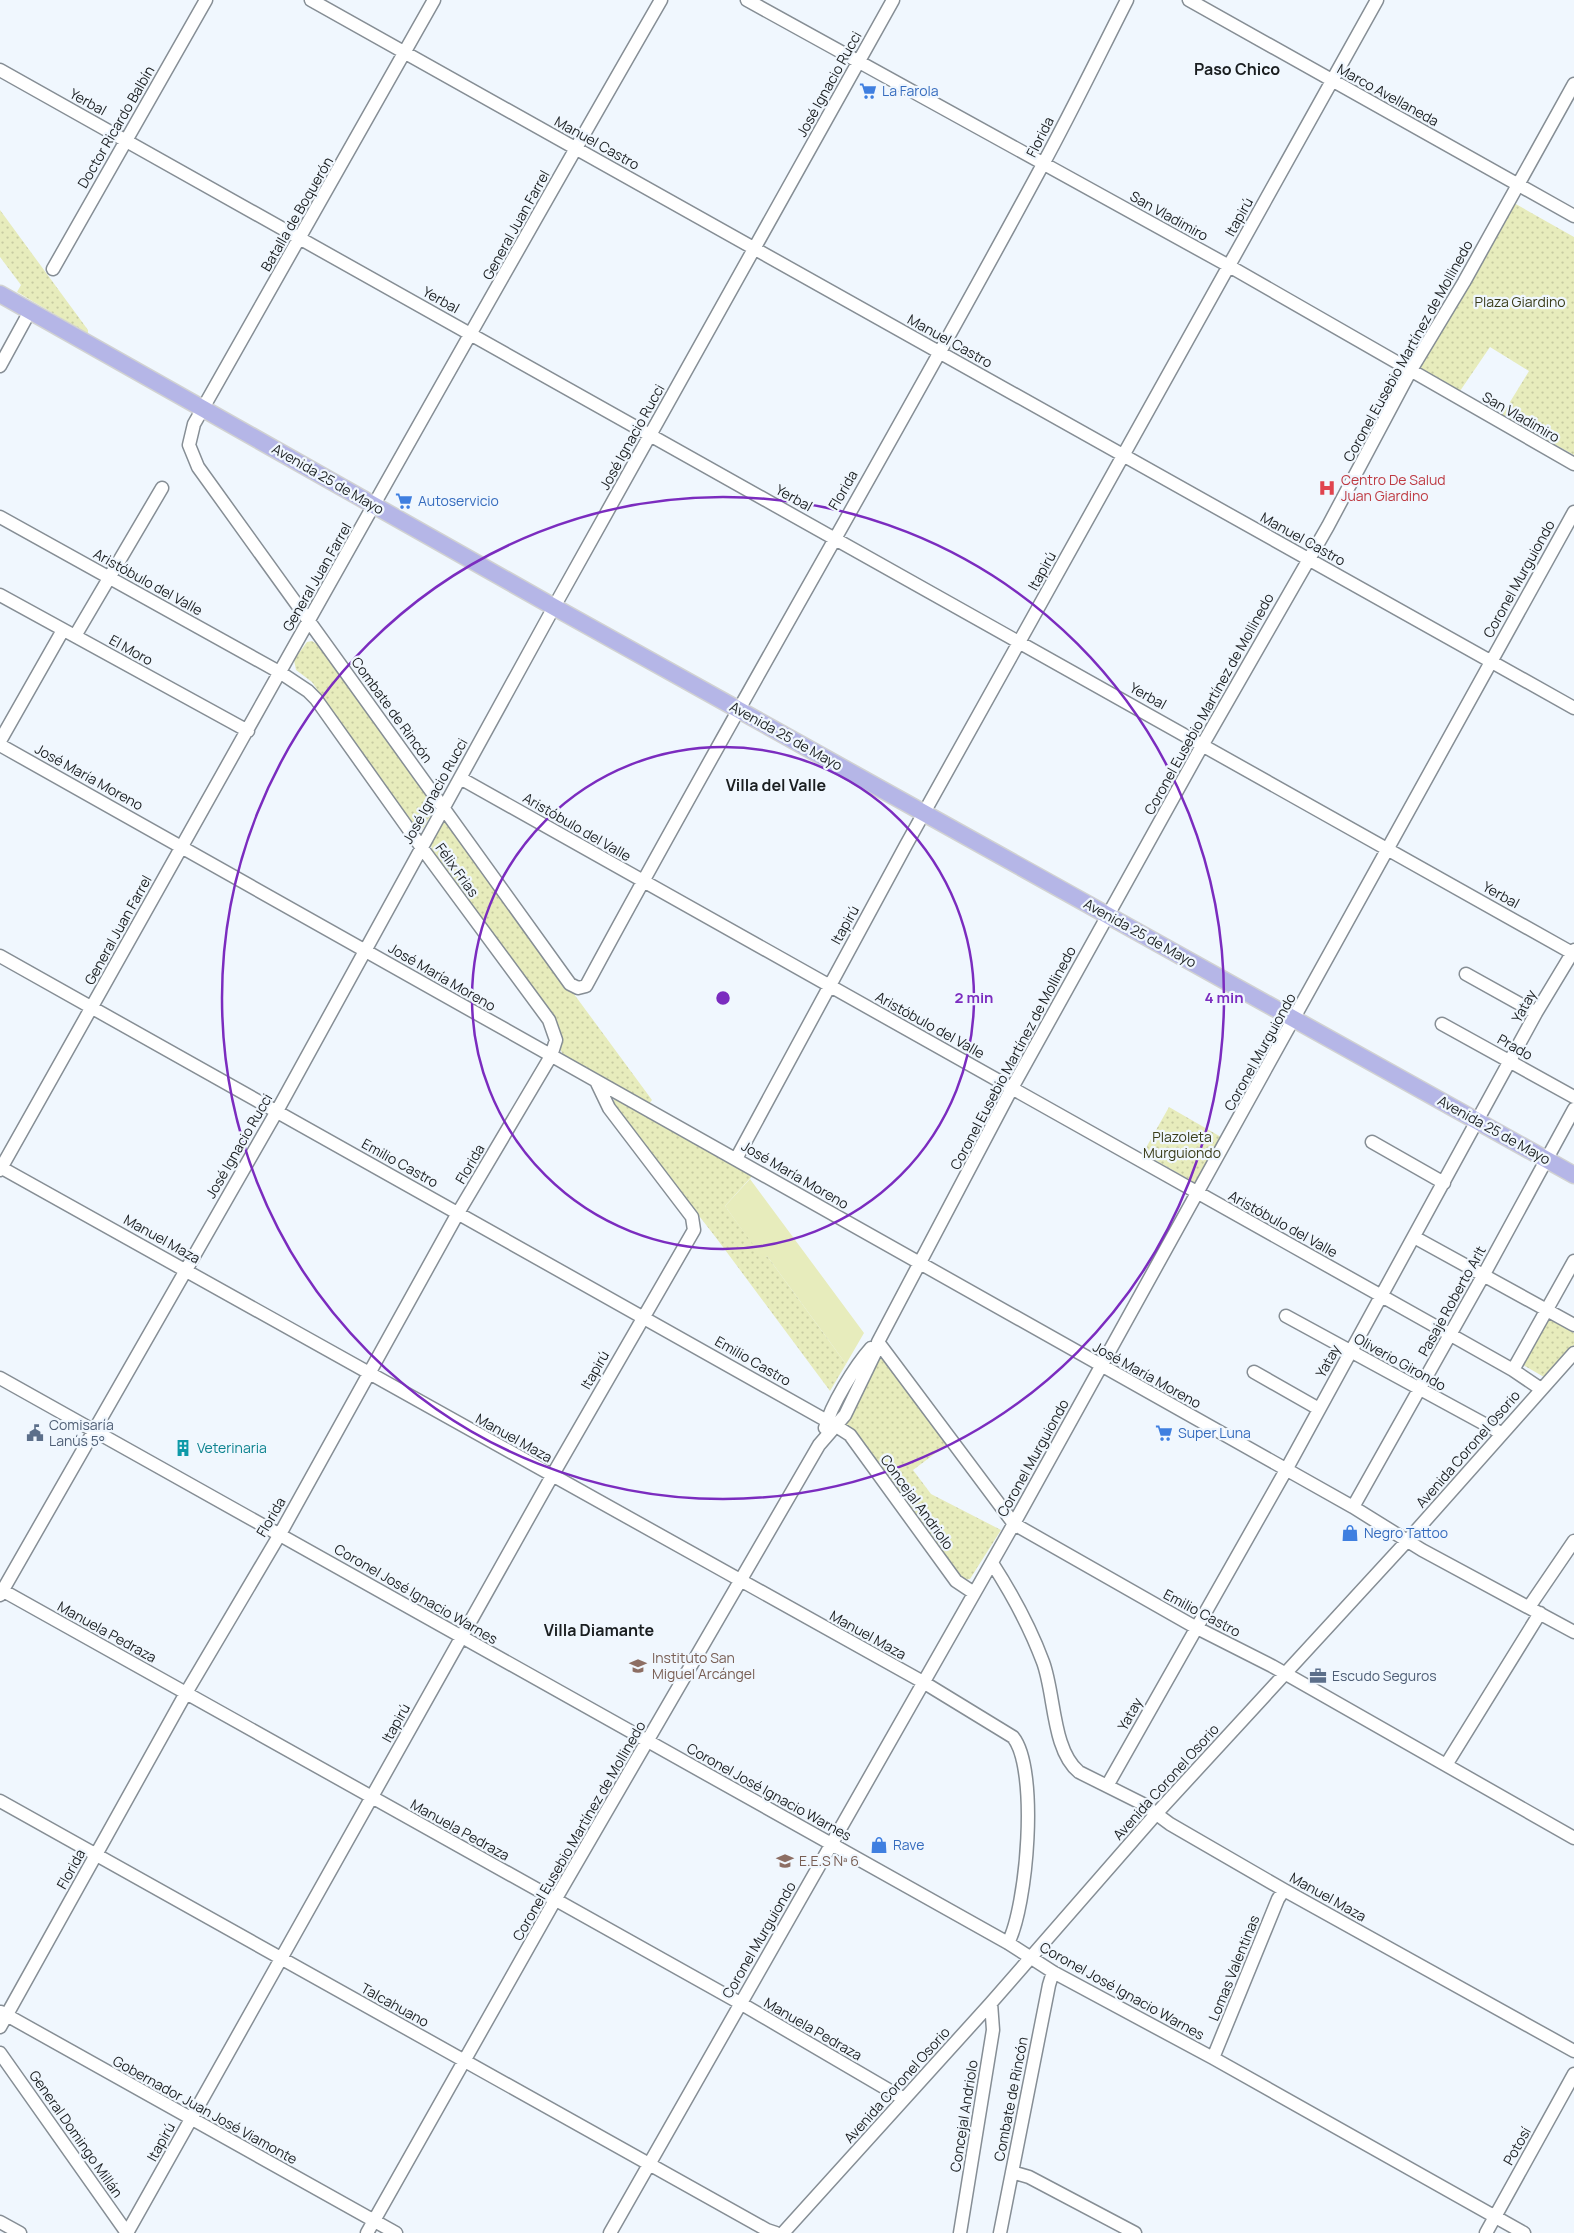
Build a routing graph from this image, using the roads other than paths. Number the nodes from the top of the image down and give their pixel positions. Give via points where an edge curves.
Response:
1 (206, 0) edge
2 (311, 0) edge
3 (434, 0) edge
4 (661, 0) edge
5 (747, 0) edge
6 (893, 0) edge
7 (1127, 0) edge
8 (1189, 0) edge
9 (1377, 0) edge
10 (406, 52) junction
11 (858, 63) junction
12 (0, 70) edge
13 (1333, 81) junction
14 (1574, 84) edge
15 (126, 140) junction
16 (576, 148) junction
17 (1043, 164) junction
18 (1518, 185) junction
19 (1574, 216) edge
20 (300, 239) junction
21 (756, 247) junction
22 (1229, 266) junction
23 (53, 269) dead end
24 (0, 294) edge
25 (30, 311) junction
26 (471, 334) junction
27 (939, 352) junction
28 (0, 366) edge
29 (1411, 370) junction
30 (203, 408) junction
31 (650, 435) junction
32 (189, 444) joint
33 (1124, 454) junction
34 (1574, 464) edge
35 (162, 488) dead end
36 (375, 506) junction
37 (1574, 512) edge
38 (0, 517) edge
39 (834, 538) junction
40 (1308, 559) junction
41 (109, 578) junction
42 (0, 595) edge
43 (554, 607) junction
44 (309, 620) junction
45 (63, 630) junction
46 (75, 636) junction
47 (1020, 642) junction
48 (1491, 662) junction
49 (281, 673) junction
50 (1574, 708) edge
51 (738, 709) junction
52 (248, 731) junction
53 (0, 743) edge
54 (1203, 744) junction
55 (460, 778) junction
56 (444, 808) junction
57 (925, 813) junction
58 (183, 847) junction
59 (422, 848) junction
60 (1387, 849) junction
61 (642, 882) junction
62 (1108, 915) junction
63 (365, 950) junction
64 (1573, 952) edge
65 (0, 956) edge
66 (1466, 974) dead end
67 (829, 985) junction
68 (578, 988) joint
69 (92, 1007) junction
70 (1536, 1014) junction
71 (549, 1020) joint
72 (1295, 1020) junction
73 (1442, 1024) dead end
74 (551, 1056) junction
75 (1511, 1062) junction
76 (597, 1082) junction
77 (1012, 1088) junction
78 (1574, 1097) edge
79 (1574, 1109) edge
80 (277, 1111) junction
81 (1478, 1121) junction
82 (1372, 1142) dead end
83 (736, 1158) junction
84 (1546, 1160) junction
85 (0, 1168) edge
86 (1574, 1175) edge
87 (1444, 1183) junction
88 (1198, 1193) junction
89 (458, 1213) junction
90 (1414, 1237) junction
91 (1574, 1261) edge
92 (920, 1265) junction
93 (186, 1270) junction
94 (1483, 1276) junction
95 (1381, 1296) junction
96 (1547, 1310) junction
97 (643, 1316) junction
98 (1286, 1316) dead end
99 (1574, 1325) edge
100 (1450, 1335) junction
101 (878, 1342) junction
102 (1351, 1352) junction
103 (1574, 1353) edge
104 (1101, 1367) junction
105 (1513, 1370) junction
106 (1254, 1372) dead end
107 (368, 1374) junction
108 (0, 1378) edge
109 (1420, 1389) junction
110 (1541, 1389) junction
111 (1319, 1408) junction
112 (832, 1423) junction
113 (95, 1431) junction
114 (1500, 1433) junction
115 (1286, 1470) junction
116 (552, 1476) junction
117 (1352, 1507) junction
118 (1014, 1524) junction
119 (280, 1534) junction
120 (1407, 1541) junction
121 (1574, 1541) edge
122 (992, 1563) junction
123 (740, 1581) junction
124 (1, 1591) edge
125 (974, 1593) junction
126 (1535, 1610) junction
127 (1195, 1628) junction
128 (1574, 1632) edge
129 (461, 1637) junction
130 (1284, 1673) junction
131 (923, 1682) junction
132 (186, 1693) junction
133 (647, 1742) junction
134 (1446, 1765) junction
135 (1107, 1786) junction
136 (372, 1798) junction
137 (0, 1801) edge
138 (1156, 1814) junction
139 (1574, 1838) edge
140 (831, 1844) junction
141 (96, 1854) junction
142 (1284, 1890) junction
143 (555, 1900) junction
144 (1008, 1943) junction
145 (280, 1958) junction
146 (1031, 1958) junction
147 (1053, 1972) junction
148 (740, 2003) junction
149 (991, 2004) junction
150 (3, 2013) edge
151 (0, 2027) edge
152 (1574, 2051) edge
153 (0, 2053) edge
154 (1213, 2058) junction
155 (464, 2062) junction
156 (1574, 2074) edge
157 (904, 2099) junction
158 (191, 2120) junction
159 (649, 2163) junction
160 (1012, 2172) junction
161 (1495, 2217) junction
162 (374, 2220) junction
163 (0, 2222) edge
164 (20, 2233) edge
165 (127, 2233) edge
166 (367, 2233) edge
167 (396, 2233) edge
168 (610, 2233) edge
169 (776, 2233) edge
170 (783, 2233) edge
171 (960, 2233) edge
172 (1000, 2233) edge
173 (1135, 2233) edge
174 (1486, 2233) edge
175 (1524, 2233) edge

1 - 15 street, Doctor Ricardo Balbín
2 - 10 street, Manuel Castro
3 - 10 street, Batalla de Boquerón
4 - 16 street, General Juan Farrel
5 - 11 street, San Vladimiro
6 - 11 street, José Ignacio Rucci
7 - 17 street, Florida
8 - 13 street, Marco Avellaneda
9 - 13 street, Itapirú
10 - 16 street, Manuel Castro
10 - 20 street, Batalla de Boquerón
11 - 17 street, San Vladimiro
11 - 21 street, José Ignacio Rucci
12 - 15 street, Yerbal
13 - 18 street, Marco Avellaneda
13 - 22 street, Itapirú
14 - 18 street, Coronel Eusebio Martínez de Mollinedo
15 - 20 street, Yerbal
15 - 23 street, Doctor Ricardo Balbín
16 - 21 street, Manuel Castro
16 - 26 street, General Juan Farrel
17 - 22 street, San Vladimiro
17 - 27 street, Florida
18 - 19 street, Marco Avellaneda
18 - 29 street, Coronel Eusebio Martínez de Mollinedo
20 - 26 street, Yerbal
20 - 30 street, Batalla de Boquerón
21 - 27 street, Manuel Castro
21 - 31 street, José Ignacio Rucci
22 - 29 street, San Vladimiro
22 - 33 street, Itapirú
24 - 25 main road, Avenida 25 de Mayo
25 - 28 street
25 - 30 main road, Avenida 25 de Mayo
26 - 31 street, Yerbal
26 - 36 street, General Juan Farrel
27 - 33 street, Manuel Castro
27 - 39 street, Florida
29 - 34 street, San Vladimiro
29 - 40 street, Coronel Eusebio Martínez de Mollinedo
30 - 32 street, Batalla de Boquerón via 194,424
30 - 36 main road, Avenida 25 de Mayo
31 - 39 street, Yerbal
31 - 43 street, José Ignacio Rucci
32 - 44 street, Combate de Rincón via 198,467
33 - 40 street, Manuel Castro
33 - 47 street, Itapirú
35 - 41 street
36 - 43 main road, Avenida 25 de Mayo
36 - 44 street, General Juan Farrel
37 - 48 street, Coronel Murguiondo
38 - 41 street, Aristóbulo del Valle
39 - 47 street, Yerbal
39 - 51 street, Florida
40 - 48 street, Manuel Castro
40 - 54 street, Coronel Eusebio Martínez de Mollinedo
41 - 46 street
41 - 49 street, Aristóbulo del Valle
42 - 45 street, El Moro
43 - 51 main road, Avenida 25 de Mayo
43 - 55 street, José Ignacio Rucci
44 - 49 street, General Juan Farrel
44 - 56 street, Combate de Rincón
45 - 46 street, El Moro
45 - 53 street
46 - 52 street, El Moro
47 - 54 street, Yerbal
47 - 57 street, Itapirú
48 - 50 street, Manuel Castro
48 - 60 street, Coronel Murguiondo
49 - 52 street, General Juan Farrel
49 - 59 street, Félix Frias via 316,699
51 - 57 main road, Avenida 25 de Mayo
51 - 61 street, Florida
52 - 58 street, General Juan Farrel
53 - 58 street, José María Moreno
54 - 60 street, Yerbal
54 - 62 street, Coronel Eusebio Martínez de Mollinedo
55 - 56 street, José Ignacio Rucci
55 - 61 street, Aristóbulo del Valle
56 - 59 street, José Ignacio Rucci
56 - 68 street, Combate de Rincón via 570,984
57 - 62 main road, Avenida 25 de Mayo
57 - 67 street, Itapirú
58 - 63 street, José María Moreno
58 - 69 street, General Juan Farrel
59 - 63 street, José Ignacio Rucci
59 - 71 street, Félix Frias
60 - 64 street, Yerbal
60 - 72 street, Coronel Murguiondo
61 - 67 street, Aristóbulo del Valle
61 - 68 street, Florida via 586,986
62 - 72 main road, Avenida 25 de Mayo
62 - 77 street, Coronel Eusebio Martínez de Mollinedo
63 - 74 street, José María Moreno
63 - 80 street, José Ignacio Rucci
64 - 70 street, Yatay
65 - 69 street, Emilio Castro
66 - 70 street
67 - 77 street, Aristóbulo del Valle
67 - 83 street, Itapirú
69 - 80 street, Emilio Castro
69 - 85 street, General Juan Farrel
70 - 75 street, Yatay
71 - 74 street, Florida via 556,1040
72 - 81 main road, Avenida 25 de Mayo
72 - 88 street, Coronel Murguiondo
73 - 75 street, Prado
74 - 76 street, José María Moreno
74 - 89 street, Florida
75 - 78 street, Prado
75 - 81 street, Yatay
76 - 83 street, José María Moreno
76 - 97 street, Itapirú via 609,1108 692,1217 694,1230
77 - 88 street, Aristóbulo del Valle
77 - 92 street, Coronel Eusebio Martínez de Mollinedo
79 - 84 street, Pasaje Roberto Arlt
80 - 89 street, Emilio Castro
80 - 93 street, José Ignacio Rucci
81 - 84 main road, Avenida 25 de Mayo
81 - 87 street, Yatay
82 - 87 street
83 - 92 street, José María Moreno
84 - 86 main road, Avenida 25 de Mayo
84 - 94 street, Pasaje Roberto Arlt
85 - 93 street, Manuel Maza
87 - 90 street, Yatay
88 - 95 street, Aristóbulo del Valle
88 - 104 street, Coronel Murguiondo
89 - 97 street, Emilio Castro
89 - 107 street, Florida
90 - 94 street
90 - 95 street, Yatay
91 - 96 street
92 - 101 street, Coronel Eusebio Martínez de Mollinedo
92 - 104 street, José María Moreno
93 - 107 street, Manuel Maza
93 - 113 street, José Ignacio Rucci
94 - 96 street
94 - 100 street, Pasaje Roberto Arlt
95 - 100 street, Aristóbulo del Valle
95 - 102 street, Yatay
96 - 99 street
96 - 105 street
97 - 112 street, Emilio Castro
97 - 116 street, Itapirú
98 - 102 street, Oliverio Girondo
100 - 105 street, Aristóbulo del Valle
100 - 109 street, Pasaje Roberto Arlt
101 - 112 street, Coronel Eusebio Martínez de Mollinedo via 864,1357
101 - 118 street, Emilio Castro
102 - 109 street, Oliverio Girondo
102 - 111 street, Yatay
103 - 110 street, Avenida Coronel Osorio
104 - 115 street, José María Moreno
104 - 118 street, Coronel Murguiondo
105 - 110 street, Aristóbulo del Valle
106 - 111 street
107 - 116 street, Manuel Maza
107 - 119 street, Florida
108 - 113 street, Coronel José Ignacio Warnes
109 - 114 street, Oliverio Girondo
109 - 117 street, Pasaje Roberto Arlt
110 - 114 street, Avenida Coronel Osorio
111 - 115 street, Yatay
112 - 123 street, Coronel Eusebio Martínez de Mollinedo
112 - 125 street, Concejal Andriolo via 850,1436 956,1581
113 - 119 street, Coronel José Ignacio Warnes
113 - 124 street, José Ignacio Rucci
114 - 120 street, Avenida Coronel Osorio
115 - 117 street, José María Moreno
115 - 127 street, Yatay
116 - 123 street, Manuel Maza
116 - 129 street, Itapirú
117 - 120 street, José María Moreno
118 - 122 street, Coronel Murguiondo
118 - 127 street, Emilio Castro
119 - 129 street, Coronel José Ignacio Warnes
119 - 132 street, Florida
120 - 126 street, José María Moreno
120 - 130 street, Avenida Coronel Osorio
121 - 126 street
122 - 125 street, Coronel Murguiondo
122 - 135 street, Manuel Maza via 1043,1661 1063,1750 1070,1766
123 - 131 street, Manuel Maza
123 - 133 street, Coronel Eusebio Martínez de Mollinedo
124 - 132 street, Manuela Pedraza
125 - 131 street, Coronel Murguiondo
126 - 128 street, José María Moreno
126 - 134 street
127 - 130 street, Emilio Castro
127 - 135 street, Yatay
129 - 133 street, Coronel José Ignacio Warnes
129 - 136 street, Itapirú
130 - 134 street, Emilio Castro
130 - 138 street, Avenida Coronel Osorio
131 - 140 street, Coronel Murguiondo
131 - 144 street, Manuel Maza via 1013,1737 1022,1751 1029,1825 1021,1900 1014,1932
132 - 136 street, Manuela Pedraza
132 - 141 street, Florida
133 - 140 street, Coronel José Ignacio Warnes
133 - 143 street, Coronel Eusebio Martínez de Mollinedo
134 - 139 street, Emilio Castro
135 - 138 street, Manuel Maza
136 - 143 street, Manuela Pedraza
136 - 145 street, Itapirú
137 - 141 street, Talcahuano
138 - 142 street, Manuel Maza
138 - 146 street, Avenida Coronel Osorio
140 - 144 street, Coronel José Ignacio Warnes
140 - 148 street, Coronel Murguiondo
141 - 145 street, Talcahuano
141 - 150 street, Florida
142 - 152 street, Manuel Maza
142 - 154 street, Lomas Valentinas
143 - 148 street, Manuela Pedraza
143 - 155 street, Coronel Eusebio Martínez de Mollinedo
144 - 146 street, Coronel José Ignacio Warnes
145 - 155 street, Talcahuano
145 - 158 street, Itapirú
146 - 147 street, Coronel José Ignacio Warnes
146 - 149 street, Avenida Coronel Osorio
147 - 154 street, Coronel José Ignacio Warnes
147 - 160 street, Combate de Rincón
148 - 157 street, Manuela Pedraza
148 - 159 street, Coronel Murguiondo
149 - 157 street, Avenida Coronel Osorio
149 - 171 street, Concejal Andriolo via 993,2030
150 - 151 street, Florida
150 - 158 street, Gobernador Juan José Viamonte
153 - 165 street, General Domingo Millán
154 - 161 street, Coronel José Ignacio Warnes
155 - 159 street, Talcahuano
155 - 162 street, Coronel Eusebio Martínez de Mollinedo
156 - 161 street, Potosí
157 - 170 street, Avenida Coronel Osorio
158 - 162 street, Gobernador Juan José Viamonte
158 - 165 street, Itapirú
159 - 168 street, Coronel Murguiondo
159 - 169 street, Talcahuano
160 - 172 street, Combate de Rincón
160 - 173 street via 1029,2176
161 - 174 street, Potosí
161 - 175 street, Coronel José Ignacio Warnes
162 - 166 street, Coronel Eusebio Martínez de Mollinedo
162 - 167 street, Gobernador Juan José Viamonte
163 - 164 street

